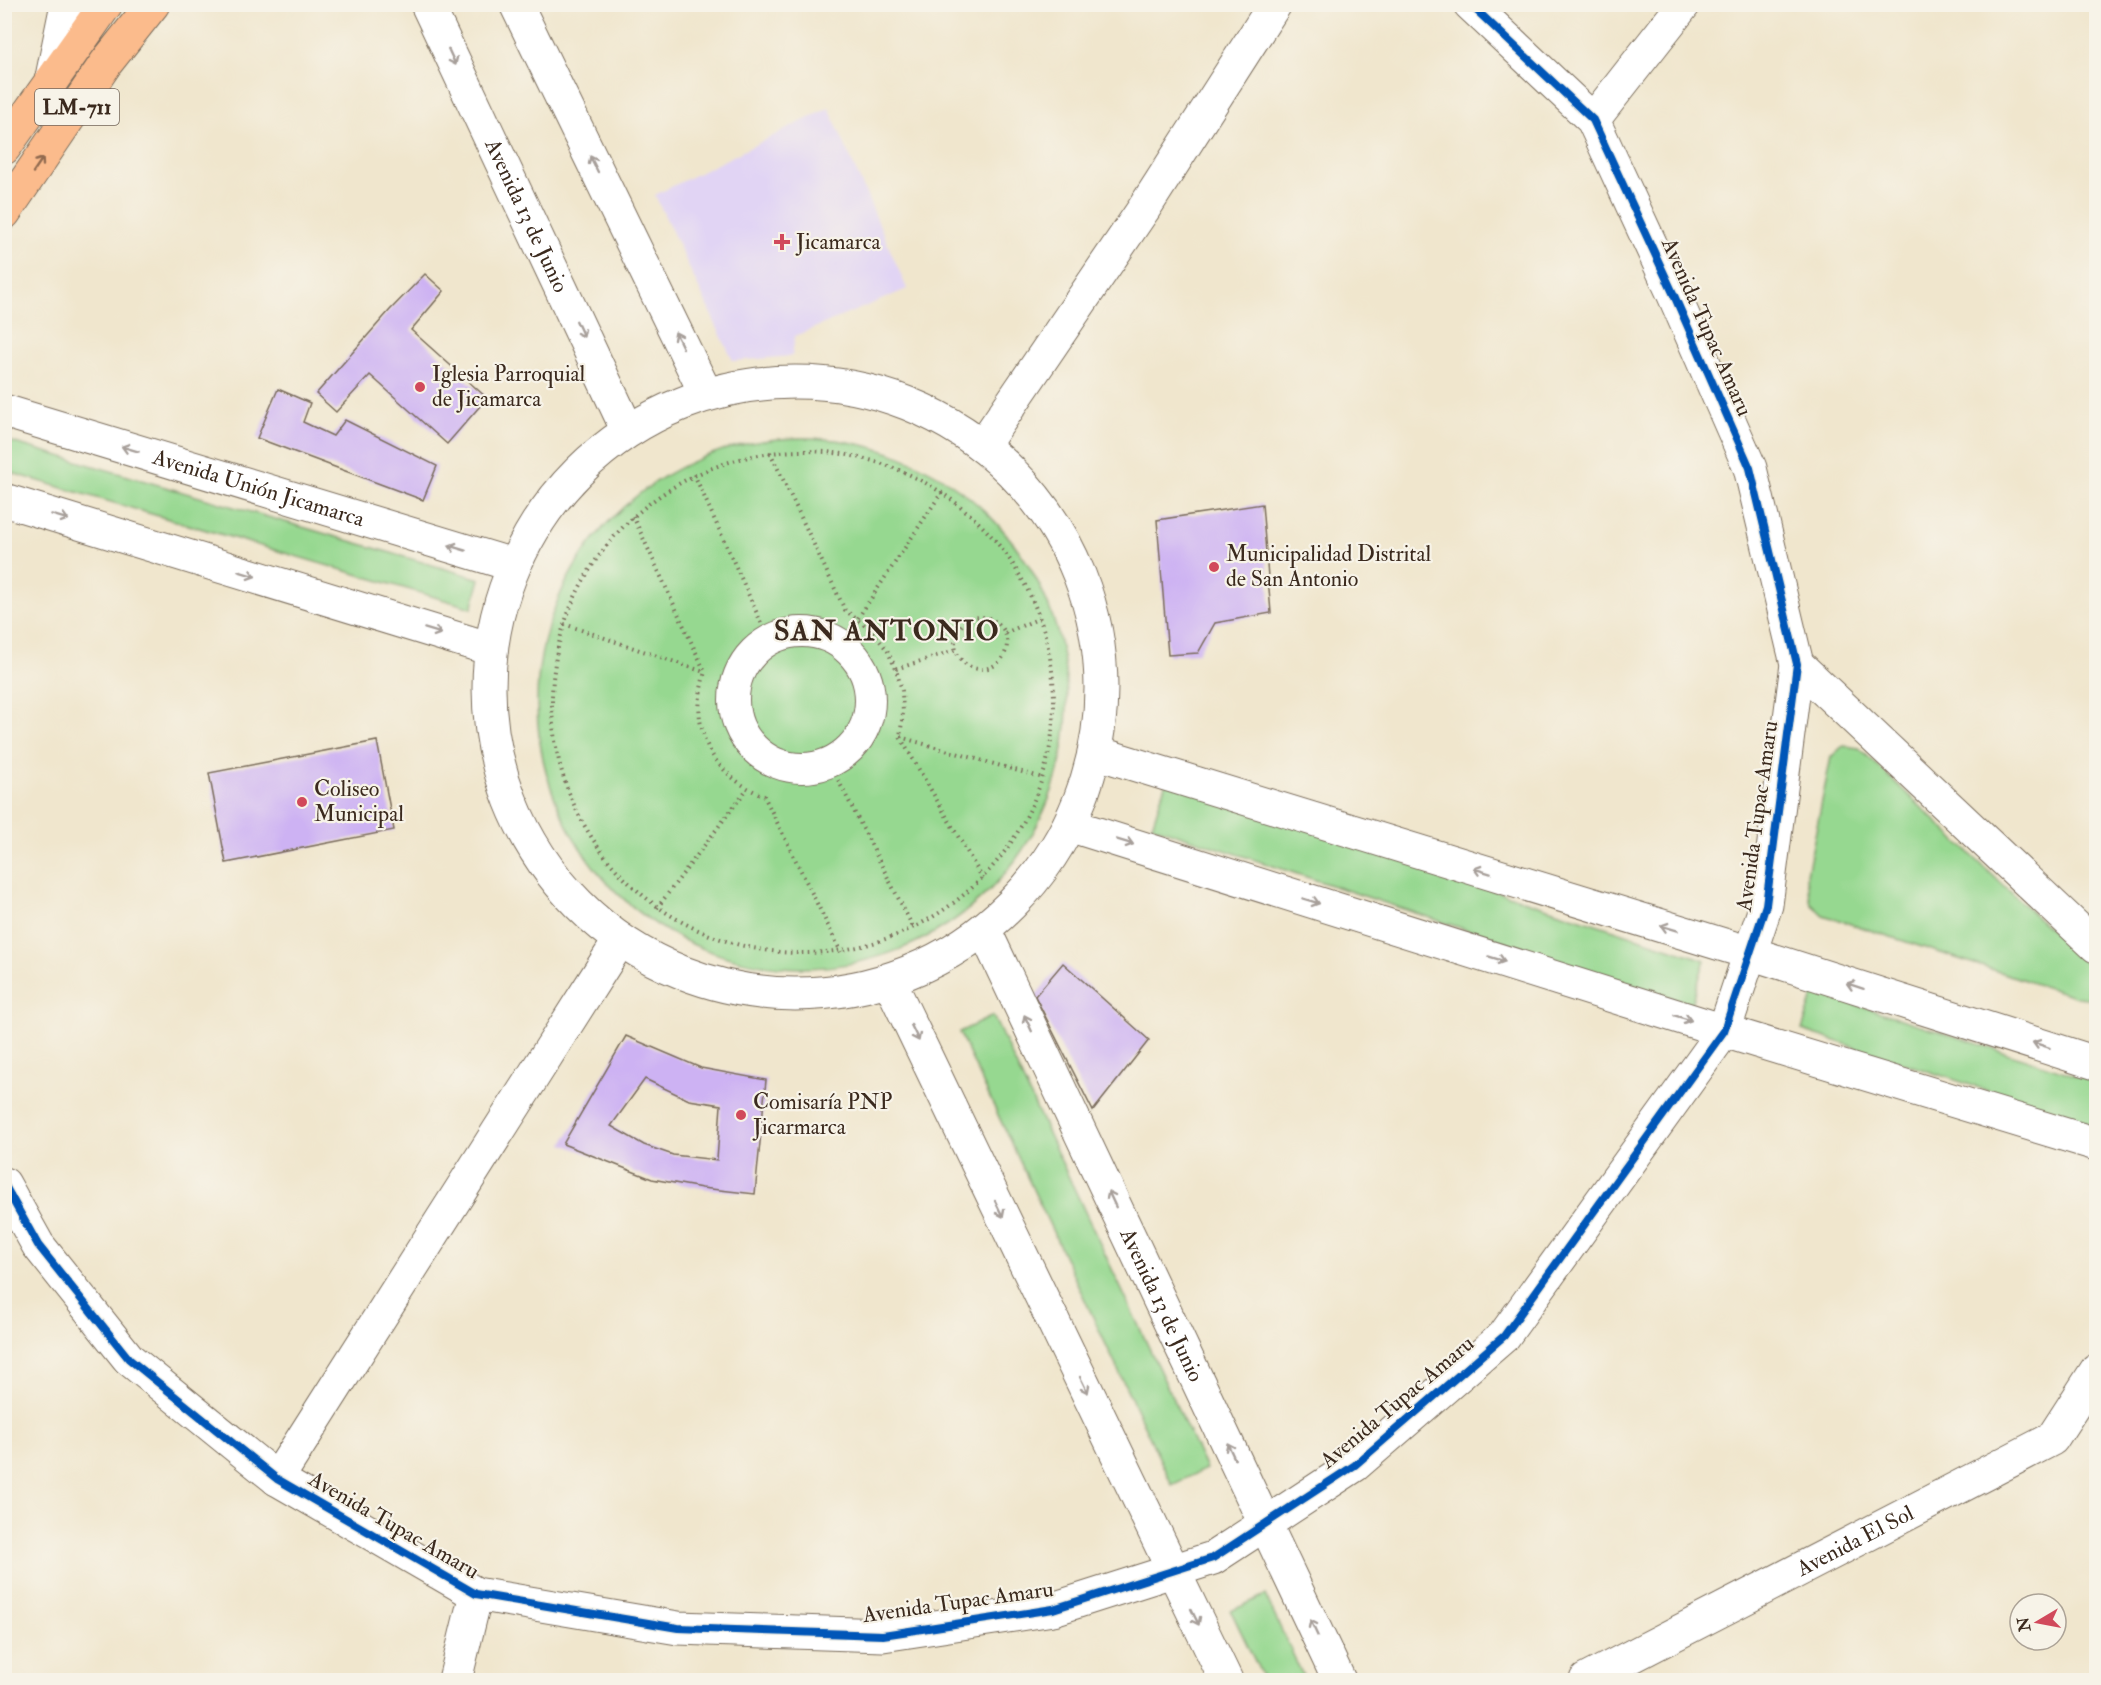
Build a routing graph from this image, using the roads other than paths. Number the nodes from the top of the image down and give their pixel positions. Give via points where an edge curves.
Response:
1 (67, 4) edge
2 (106, 4) edge
3 (153, 4) edge
4 (427, 4) edge
5 (516, 4) edge
6 (1275, 4) edge
7 (1470, 4) edge
8 (1684, 4) edge
9 (51, 81) junction
10 (1593, 120) junction
11 (4, 148) edge
12 (4, 213) edge
13 (705, 392) junction
14 (4, 411) edge
15 (627, 429) junction
16 (983, 445) junction
17 (4, 500) edge
18 (513, 565) junction
19 (770, 640) joint
20 (491, 649) junction
21 (1797, 664) junction
22 (1094, 752) junction
23 (1069, 825) junction
24 (984, 929) junction
25 (620, 940) junction
26 (2097, 946) edge
27 (1750, 952) junction
28 (889, 980) junction
29 (1724, 1031) junction
30 (2097, 1063) edge
31 (2097, 1144) edge
32 (4, 1184) edge
33 (2097, 1371) edge
34 (276, 1479) junction
35 (1265, 1524) junction
36 (1173, 1571) junction
37 (476, 1594) junction
38 (455, 1680) edge
39 (1226, 1680) edge
40 (1340, 1680) edge
41 (1586, 1680) edge

1 - 9 street
2 - 9 main road, LM-711
12 -> 3 main road, LM-711 via 106,63
4 -> 15 street, Avenida 13 de Junio
13 -> 5 street
6 - 16 street via 1143,210
7 - 10 street, Avenida Tupac Amaru
8 - 10 street
9 - 11 main road, LM-711
10 - 21 street, Avenida Tupac Amaru via 1750,468
13 - 15 street
13 - 16 street via 777,380 850,384 920,406
18 -> 14 street, Avenida Unión Jicamarca
15 - 18 street via 559,488
16 - 22 street via 1032,493 1069,551 1092,615 1101,684
17 -> 20 street
18 - 20 street
19 - 19 street via 789,633 828,636 845,646 868,680 868,720 847,753 830,764 810,769 789,768 769,761 740,731 734,690 753,652
20 - 25 street via 489,715 503,781 516,812 530,842 570,896
21 - 26 street
21 - 27 street, Avenida Tupac Amaru via 1766,905
22 - 23 street
27 -> 22 street
23 - 24 street via 1024,892
23 -> 29 street
24 - 28 street via 927,965
35 -> 24 street, Avenida 13 de Junio
25 - 28 street via 682,973 750,992 820,994
25 - 34 street
27 - 29 street, Avenida Tupac Amaru
30 -> 27 street
28 -> 36 street
29 - 31 street
29 - 35 street, Avenida Tupac Amaru via 1504,1336 1354,1465
32 - 34 street, Avenida Tupac Amaru via 38,1245 129,1359
33 - 41 street, Avenida El Sol via 2052,1438
34 - 37 street, Avenida Tupac Amaru
35 - 36 street, Avenida Tupac Amaru via 1213,1558
40 -> 35 street, Avenida 13 de Junio
36 - 37 street, Avenida Tupac Amaru via 1053,1609 883,1635 678,1628
36 -> 39 street
37 - 38 street

